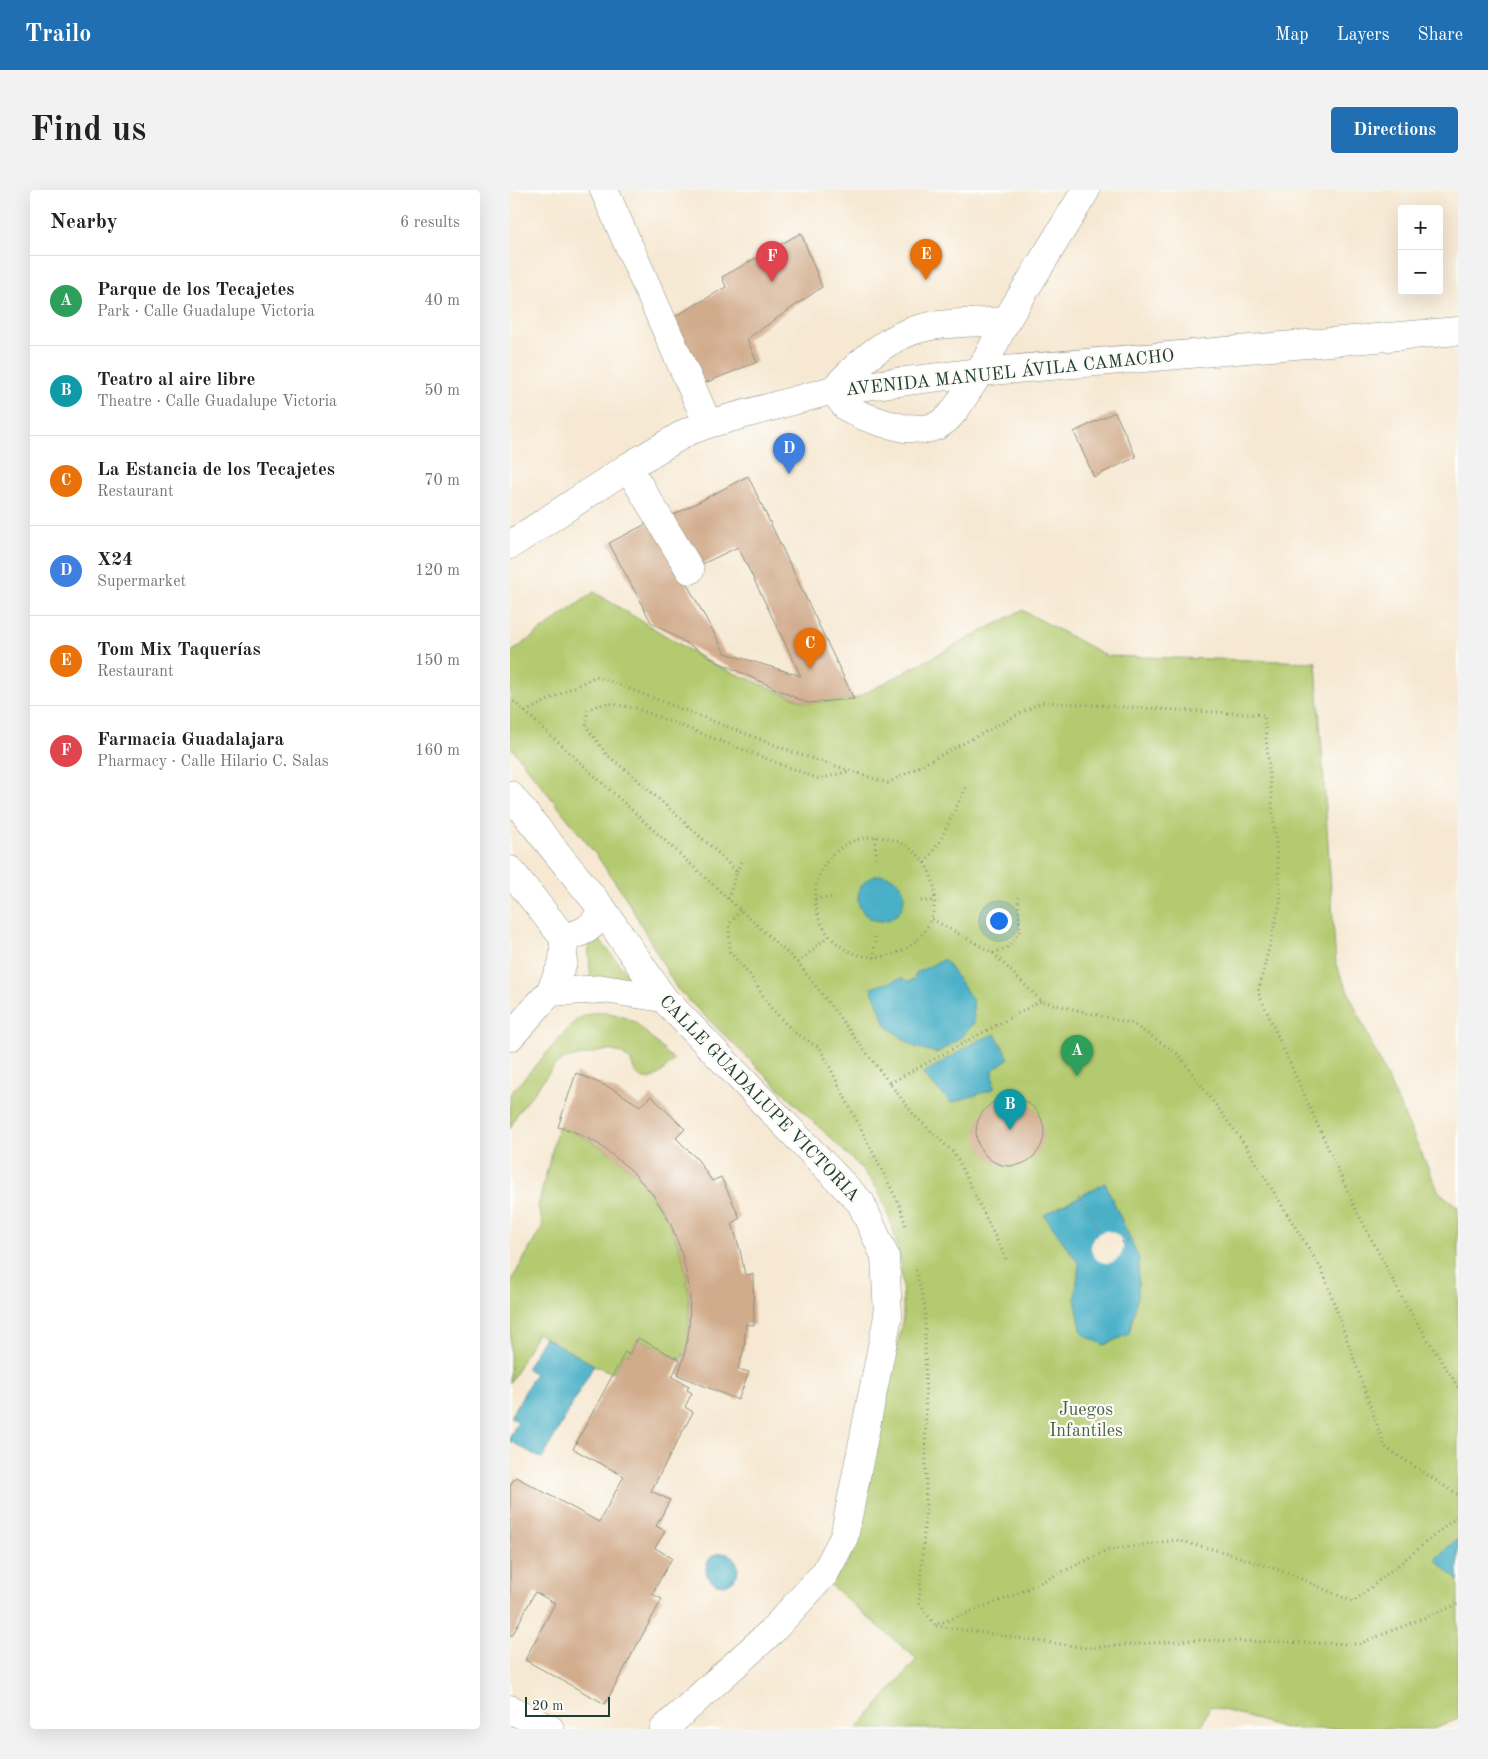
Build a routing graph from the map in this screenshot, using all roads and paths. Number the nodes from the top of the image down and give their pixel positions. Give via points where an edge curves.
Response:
1 (604, 190) edge
2 (1086, 190) edge
3 (1006, 321) junction
4 (1458, 331) edge
5 (980, 372) junction
6 (833, 390) junction
7 (708, 424) junction
8 (628, 467) junction
9 (510, 545) edge
10 (690, 570) dead end
11 (510, 698) edge
12 (525, 712) junction
13 (851, 771) junction
14 (966, 787) dead end
15 (510, 794) edge
16 (876, 837) junction
17 (876, 858) dead end
18 (741, 862) dead end
19 (925, 863) junction
20 (510, 870) edge
21 (737, 872) junction
22 (1018, 897) dead end
23 (833, 898) dead end
24 (728, 899) junction
25 (815, 899) junction
26 (921, 901) dead end
27 (935, 901) junction
28 (603, 910) junction
29 (740, 910) junction
30 (932, 919) junction
31 (875, 934) dead end
32 (828, 936) junction
33 (564, 938) junction
34 (992, 953) junction
35 (874, 958) junction
36 (798, 963) junction
37 (550, 992) junction
38 (663, 998) junction
39 (1041, 1001) junction
40 (510, 1037) edge
41 (890, 1083) junction
42 (1077, 1198) dead end
43 (1100, 1233) dead end
44 (907, 1235) dead end
45 (1132, 1240) dead end
46 (1122, 1242) dead end
47 (1007, 1261) dead end
48 (914, 1262) dead end
49 (1458, 1387) edge
50 (1458, 1495) edge
51 (1458, 1516) edge
52 (1458, 1604) edge
53 (935, 1625) junction
54 (510, 1709) edge
55 (550, 1729) edge
56 (664, 1729) edge

1 - 7 street
2 - 3 street
3 - 5 street
3 - 6 street via 939,326 911,333 863,359
4 - 5 street, AVENIDA MANUEL ÁVILA CAMACHO
5 - 6 street, AVENIDA MANUEL ÁVILA CAMACHO
5 - 6 street via 948,419 926,429 904,428 862,416 846,407
6 - 7 street, AVENIDA MANUEL ÁVILA CAMACHO
7 - 8 street, AVENIDA MANUEL ÁVILA CAMACHO via 687,432
8 - 9 street, AVENIDA MANUEL ÁVILA CAMACHO
8 - 10 street
11 - 12 path
12 - 13 path via 596,676
12 - 24 path
13 - 21 path via 819,779 635,708 607,704 588,708 586,726 607,755
13 - 49 path via 888,783 1042,702 1264,715 1280,899 1258,992 1355,1208 1406,1305
14 - 19 path via 940,841
15 - 28 street, CALLE GUADALUPE VICTORIA
16 - 17 path
16 - 19 path via 895,840 912,849
16 - 25 path via 860,838 832,855 816,883
18 - 21 path
19 - 27 path via 934,881
20 - 33 street
21 - 24 path
22 - 34 path via 1020,931 1007,948
23 - 25 path
24 - 29 path
25 - 32 path via 816,912
26 - 27 path
27 - 30 path
28 - 33 street via 594,924 580,934
28 - 38 street, CALLE GUADALUPE VICTORIA
29 - 36 path
29 - 44 path via 729,925 730,952 750,975 770,1007 794,1032 820,1048 901,1208
30 - 34 path
30 - 35 path via 909,947 892,956
31 - 35 path
32 - 35 path via 841,948
32 - 36 path
33 - 37 street via 563,962
34 - 39 path
36 - 41 path
37 - 38 street via 604,989
37 - 40 street
38 - 56 street, CALLE GUADALUPE VICTORIA via 861,1203 885,1256 888,1316 844,1538 825,1574 772,1631
39 - 41 path
39 - 50 path via 1133,1024 1178,1054 1244,1142 1323,1272 1385,1447
41 - 47 path via 914,1115 955,1154
42 - 43 path
45 - 46 path
48 - 53 path via 925,1307 926,1502 920,1603
51 - 53 path via 1353,1602 1290,1574 1176,1540 1108,1550 1010,1597
52 - 53 path via 1359,1644 1192,1640 1086,1648
54 - 55 street

